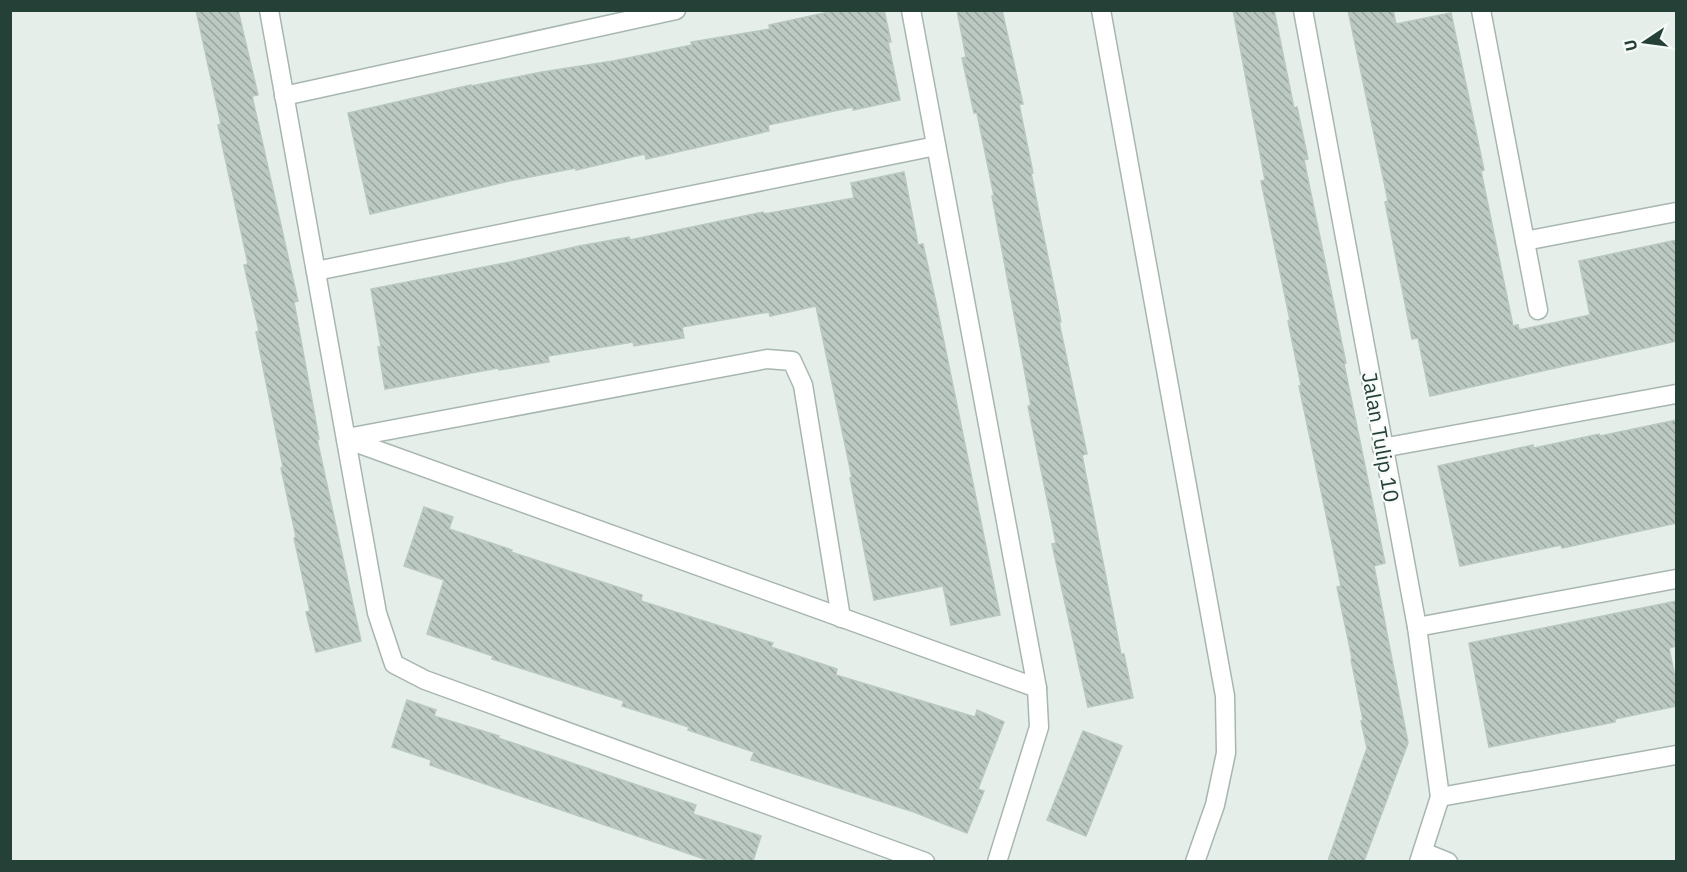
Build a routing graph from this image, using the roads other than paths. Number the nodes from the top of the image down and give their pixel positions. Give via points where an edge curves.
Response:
1 (269, 10) edge
2 (676, 10) edge
3 (911, 10) edge
4 (1101, 10) edge
5 (1303, 10) edge
6 (1481, 10) edge
7 (284, 96) junction
8 (936, 146) junction
9 (1677, 212) edge
10 (1525, 241) junction
11 (315, 271) junction
12 (1538, 310) dead end
13 (1677, 394) edge
14 (346, 439) junction
15 (1382, 448) junction
16 (1677, 579) edge
17 (841, 618) junction
18 (1417, 627) junction
19 (1037, 688) junction
20 (1677, 754) edge
21 (1440, 797) junction
22 (1421, 857) edge
23 (926, 861) edge
24 (997, 861) edge
25 (1195, 861) edge
26 (1448, 861) edge

1 - 7 street
2 - 7 street
3 - 8 street
4 - 25 street via 1225,696 1226,753 1215,805
5 - 15 street, Jalan Tulip 10
6 - 10 street
7 - 11 street
8 - 11 street
8 - 19 street
9 - 10 street
10 - 12 street
11 - 14 street
13 - 15 street
14 - 17 street
14 - 17 street via 767,359 792,361 803,385
14 - 23 street via 377,613 394,664 425,680
15 - 18 street, Jalan Tulip 10
16 - 18 street
17 - 19 street
18 - 21 street, Jalan Tulip 10
19 - 24 street via 1040,727
20 - 21 street
21 - 22 street, Jalan Tulip 10
22 - 26 street

